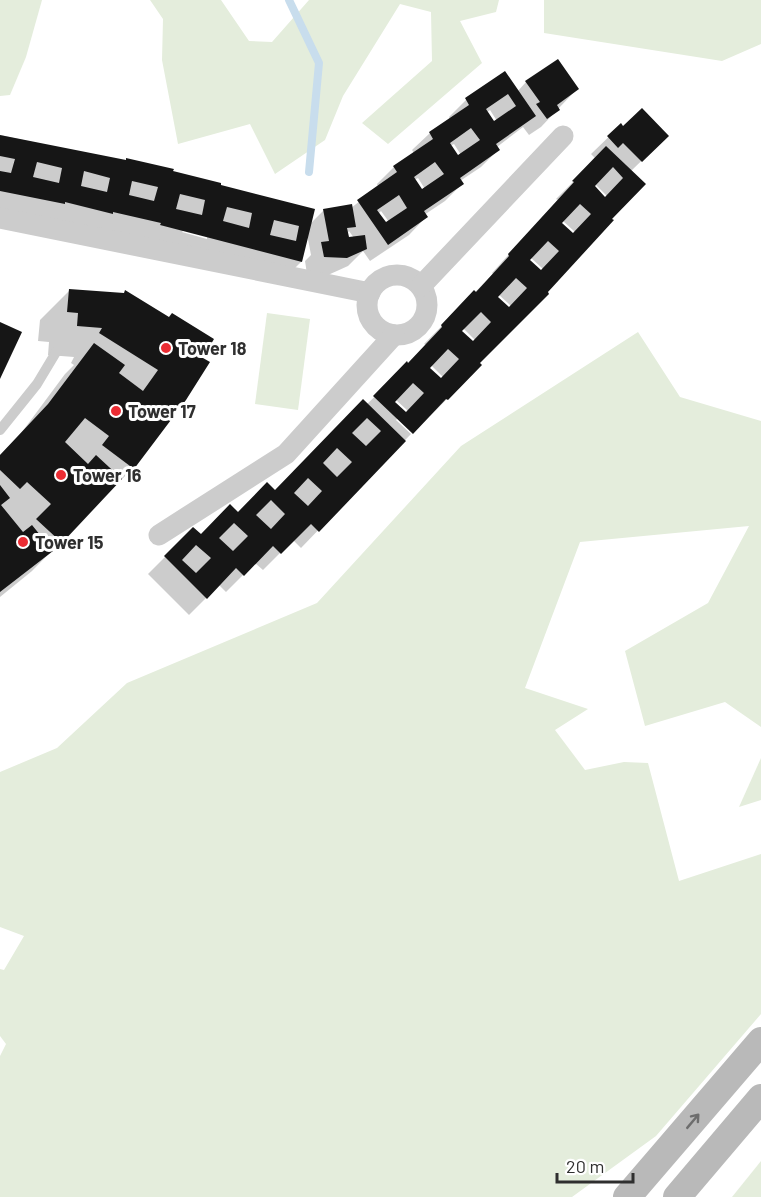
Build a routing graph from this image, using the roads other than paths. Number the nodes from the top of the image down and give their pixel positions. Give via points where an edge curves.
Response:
1 (563, 136) dead end
2 (0, 218) edge
3 (421, 286) junction
4 (370, 293) junction
5 (394, 335) junction
6 (58, 349) dead end
7 (0, 430) edge
8 (159, 535) dead end
9 (761, 1041) edge
10 (761, 1098) edge
11 (627, 1197) edge
12 (677, 1197) edge

1 - 3 street
2 - 4 street
3 - 4 street via 404,275 394,275 375,284
3 - 5 street via 426,295 426,315 413,331
4 - 5 street via 367,302 371,320 377,328
5 - 8 street via 286,454
6 - 7 lane via 37,384
11 -> 9 main road
10 - 12 main road

